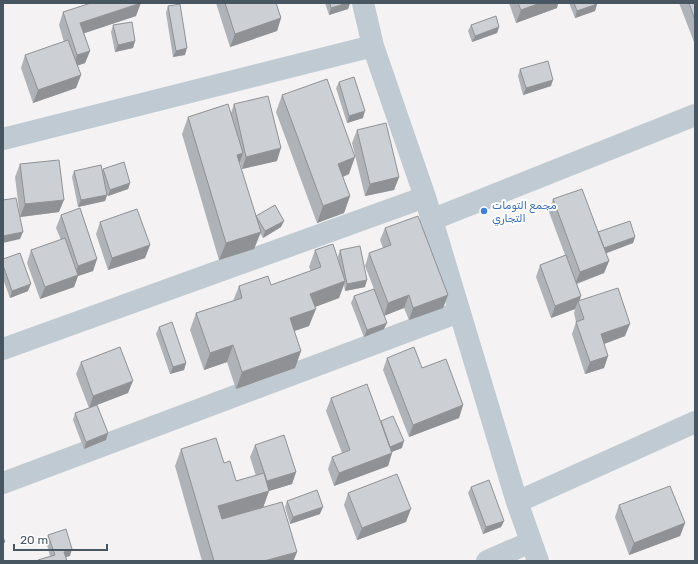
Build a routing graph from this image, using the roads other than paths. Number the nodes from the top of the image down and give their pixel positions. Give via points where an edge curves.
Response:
1 (363, 3) edge
2 (373, 46) junction
3 (695, 115) edge
4 (3, 139) edge
5 (425, 197) junction
6 (431, 220) junction
7 (459, 312) junction
8 (3, 349) edge
9 (695, 422) edge
10 (3, 483) edge
11 (517, 502) junction
12 (534, 552) edge
13 (487, 561) edge

1 - 2 street
2 - 4 street
2 - 5 street
3 - 6 street
5 - 6 street
5 - 8 street
6 - 7 street
7 - 10 street
7 - 11 street
9 - 11 street
11 - 12 street
12 - 13 street

